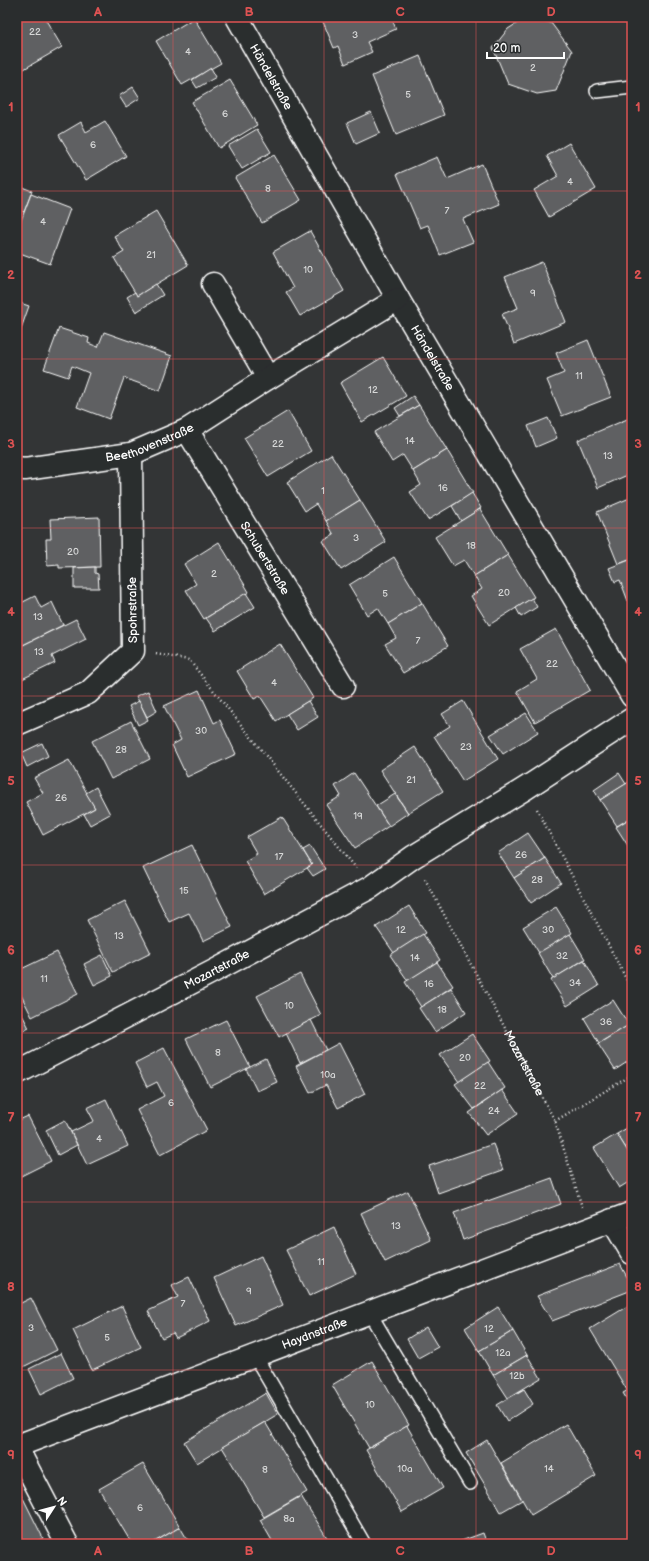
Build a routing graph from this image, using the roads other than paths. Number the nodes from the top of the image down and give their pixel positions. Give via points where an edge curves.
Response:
1 (237, 17) edge
2 (632, 87) edge
3 (597, 91) dead end
4 (213, 284) dead end
5 (398, 299) junction
6 (268, 378) junction
7 (187, 430) junction
8 (132, 454) junction
9 (17, 468) edge
10 (343, 686) dead end
11 (632, 696) edge
12 (632, 719) edge
13 (17, 724) edge
14 (17, 1073) edge
15 (622, 1217) edge
16 (632, 1253) edge
17 (369, 1312) junction
18 (255, 1356) junction
19 (17, 1447) edge
20 (470, 1483) dead end
21 (67, 1544) edge
22 (364, 1544) edge

1 - 5 street, Händelstraße
2 - 3 lane
4 - 6 street
5 - 6 street, Beethovenstraße
5 - 11 street, Händelstraße
6 - 7 street, Beethovenstraße
7 - 8 street, Beethovenstraße
7 - 10 street, Schubertstraße
8 - 9 street, Beethovenstraße
8 - 13 street, Spohrstraße via 134,651 88,693
12 - 14 street, Mozartstraße via 413,857 371,887
15 - 16 street, Haydnstraße
15 - 17 street, Haydnstraße
17 - 18 street, Haydnstraße
17 - 20 lane
18 - 19 street, Haydnstraße
18 - 22 lane
19 - 21 street

